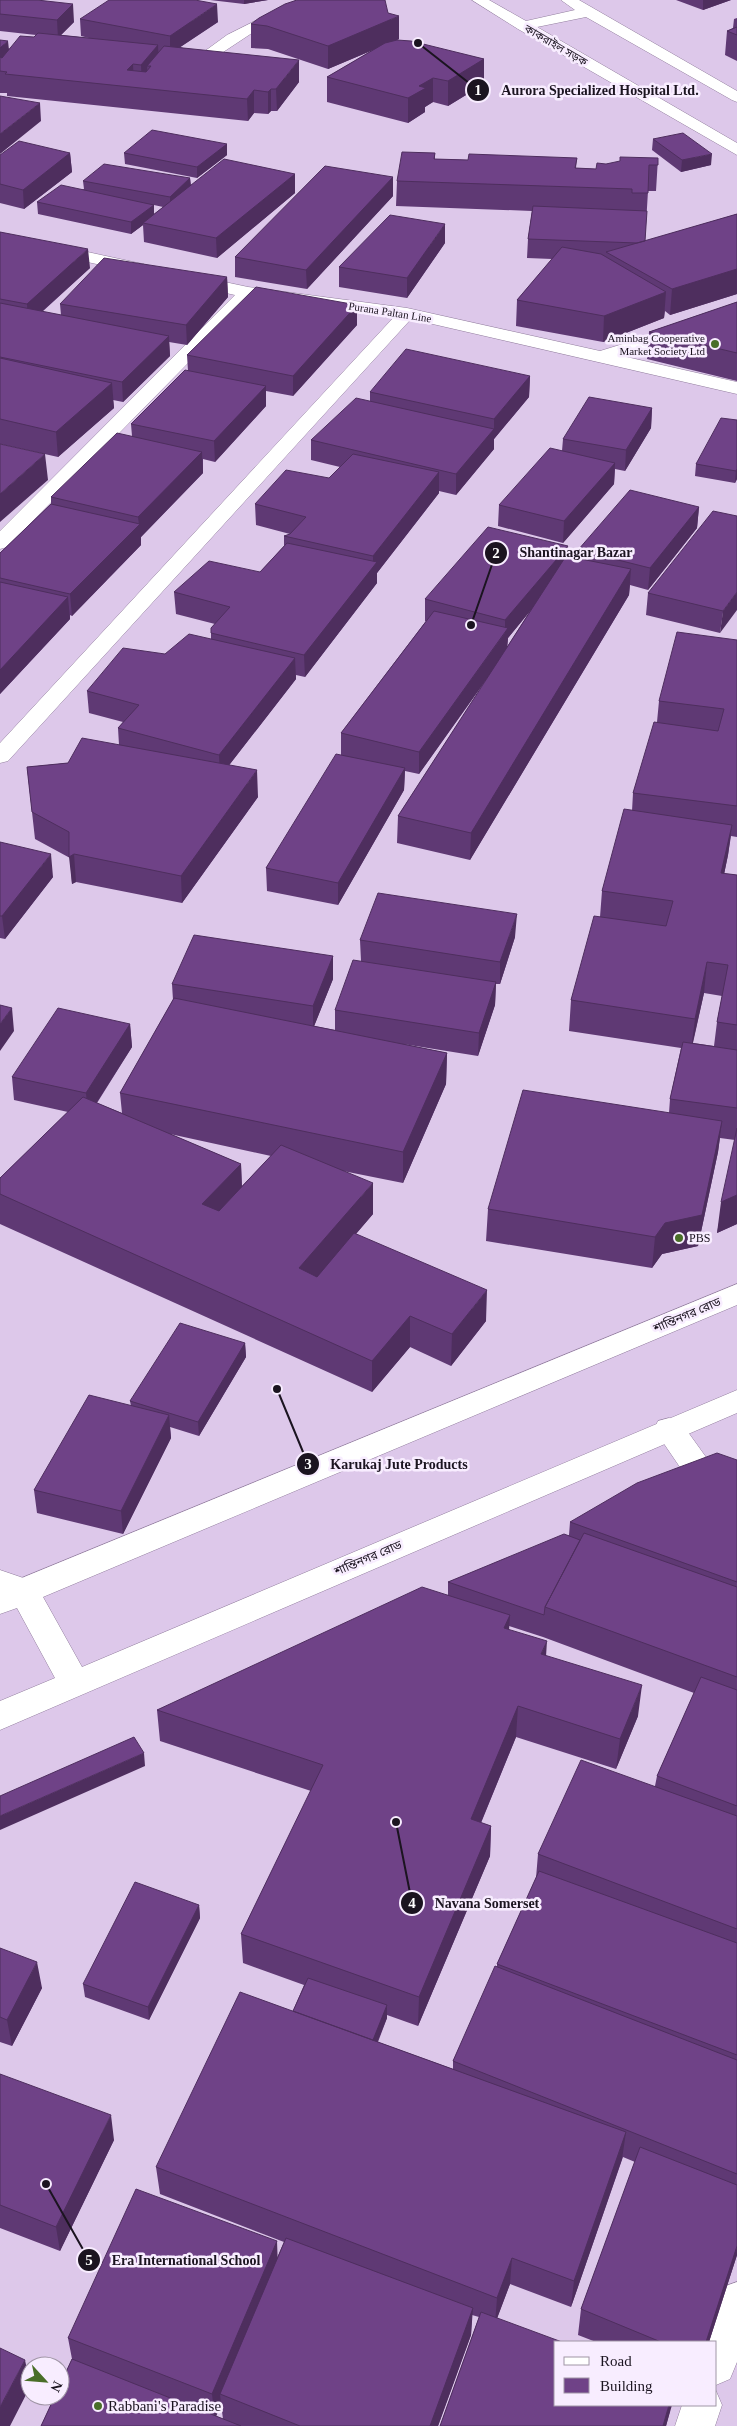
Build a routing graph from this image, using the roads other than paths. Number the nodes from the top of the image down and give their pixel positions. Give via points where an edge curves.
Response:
1 (309, 0) edge
2 (479, 0) edge
3 (568, 0) edge
4 (587, 12) junction
5 (523, 26) junction
6 (191, 67) edge
7 (737, 97) edge
8 (737, 150) edge
9 (0, 238) edge
10 (153, 271) edge
11 (172, 276) edge
12 (248, 292) junction
13 (407, 312) junction
14 (737, 314) edge
15 (603, 356) junction
16 (737, 388) edge
17 (0, 543) edge
18 (0, 756) edge
19 (737, 1294) edge
20 (737, 1401) edge
21 (669, 1429) junction
22 (737, 1481) edge
23 (8, 1592) edge
24 (74, 1683) junction
25 (0, 1716) edge
26 (737, 2301) edge
27 (717, 2362) edge
28 (702, 2406) edge
29 (695, 2426) edge

1 - 6 main road via 216,46
2 - 5 main road, কাকরাইল সড়ক
3 - 4 main road
4 - 5 main road
4 - 7 main road
5 - 8 main road, কাকরাইল সড়ক
9 - 10 main road
11 - 12 main road, Purana Paltan Line
12 - 13 main road, Purana Paltan Line
12 - 17 main road
13 - 15 main road, Purana Paltan Line
13 - 18 main road
14 - 15 main road
15 - 16 main road, Purana Paltan Line
19 - 23 main road, শান্তিনগর রোড
20 - 21 main road, শান্তিনগর রোড
21 - 22 main road via 697,1468
21 - 24 main road, শান্তিনগর রোড
23 - 24 main road
24 - 25 main road, শান্তিনগর রোড
26 - 27 main road
28 - 29 main road

